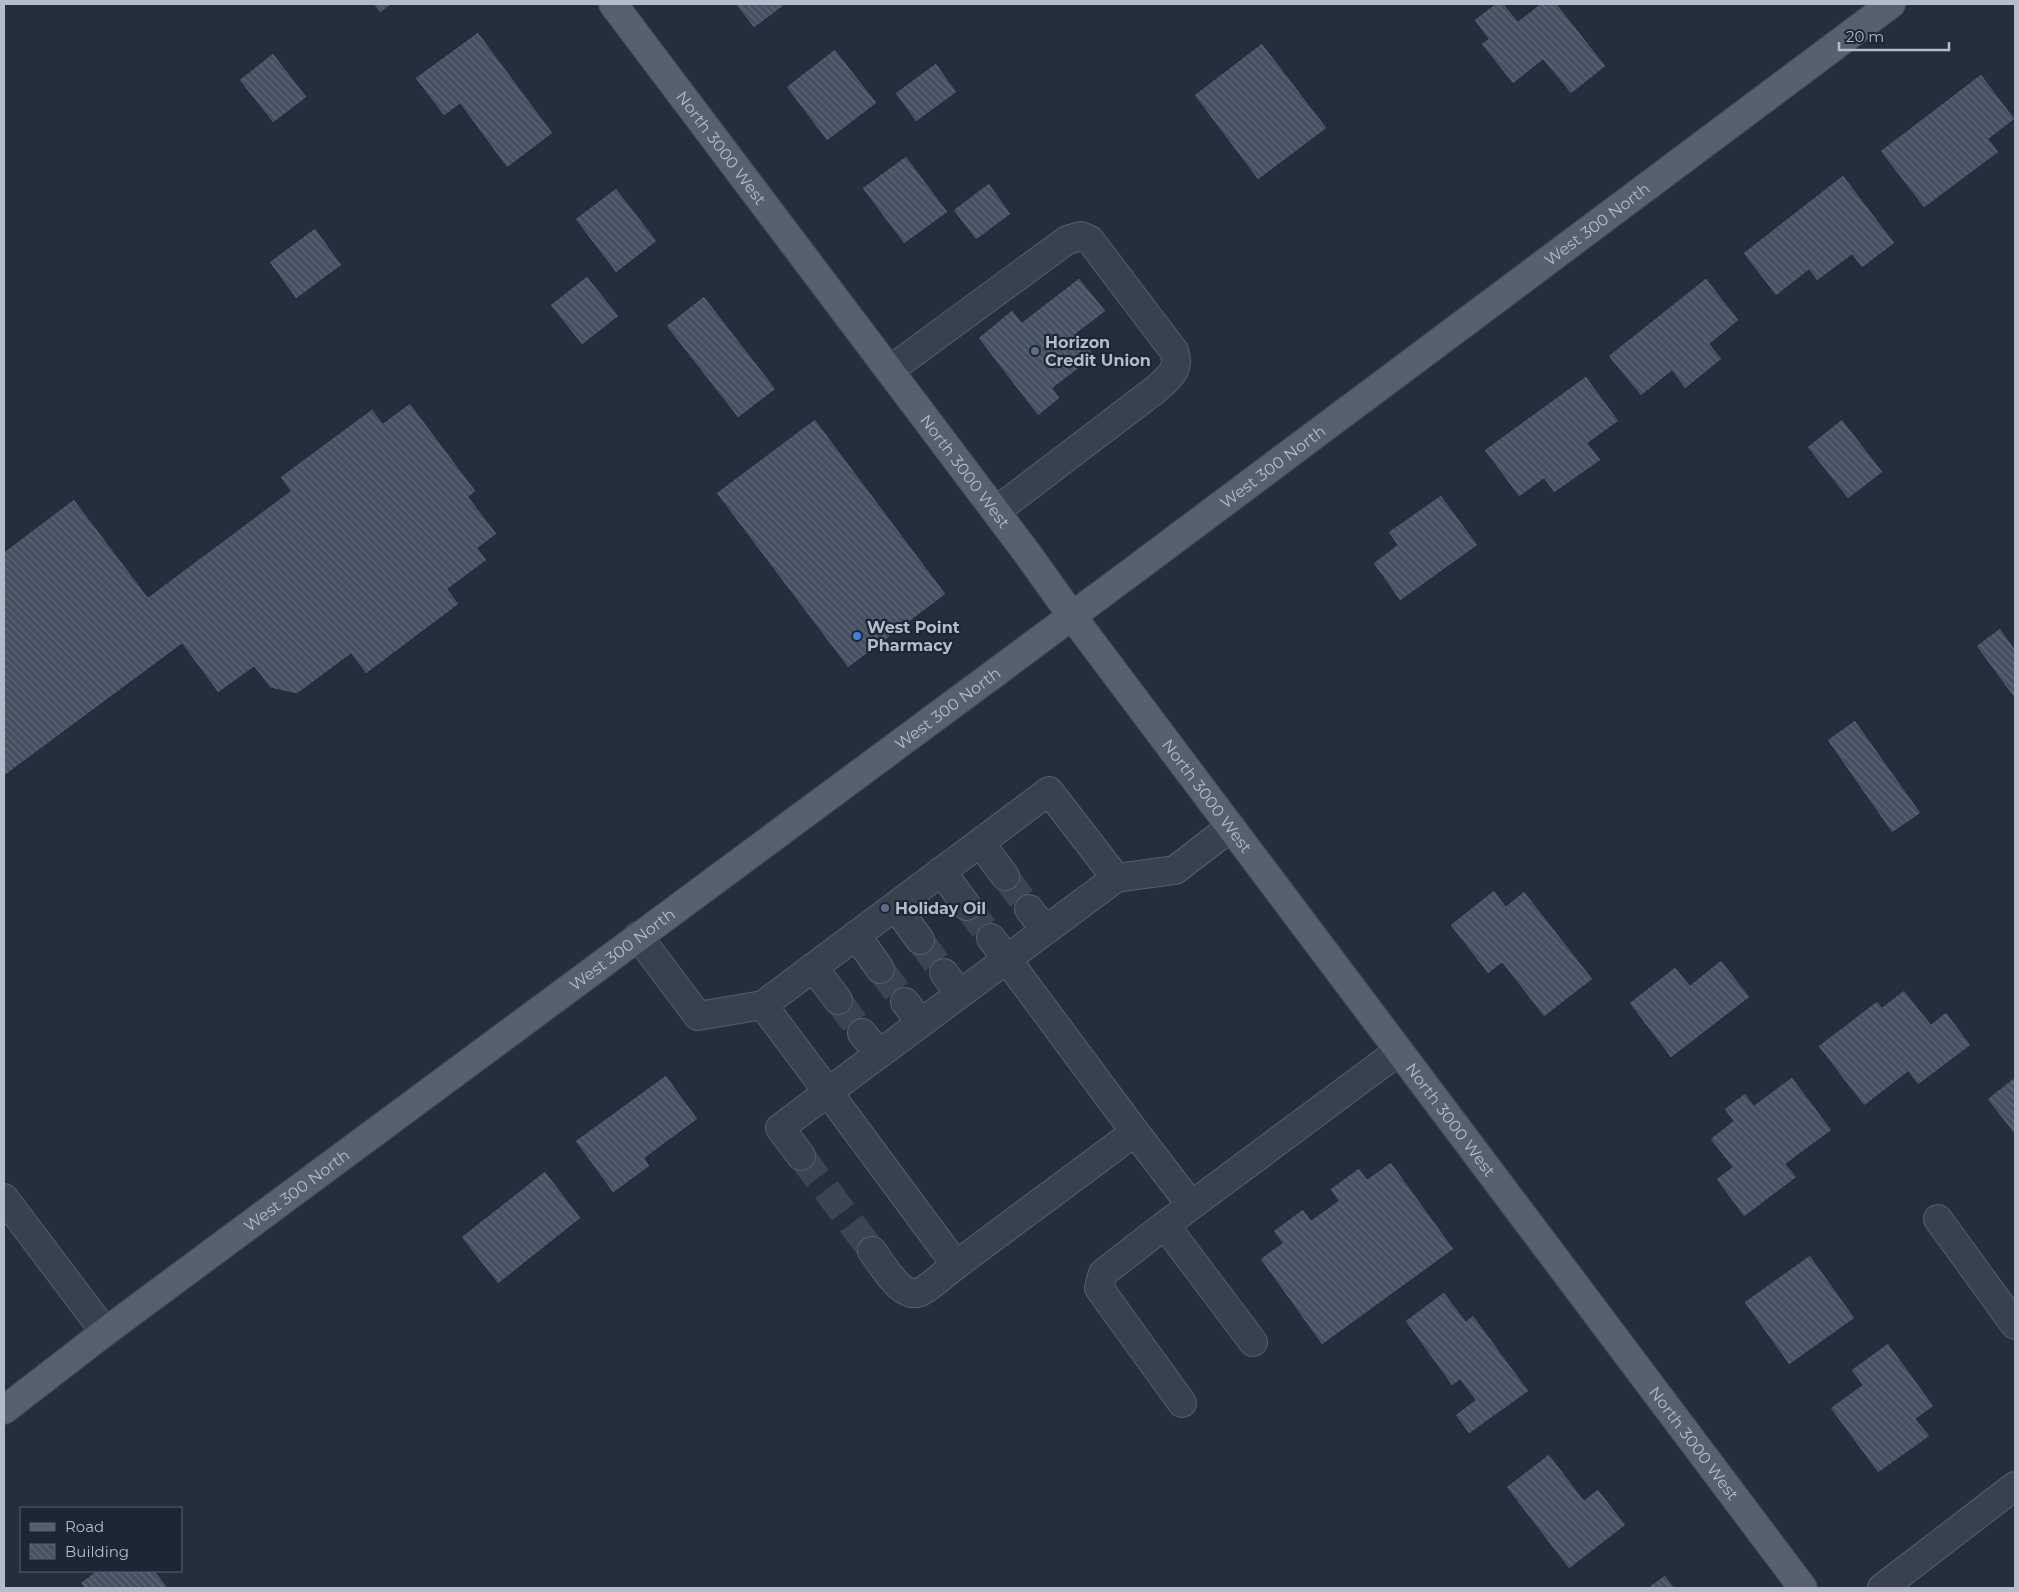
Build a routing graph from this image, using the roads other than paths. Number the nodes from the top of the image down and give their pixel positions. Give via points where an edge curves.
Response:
1 (613, 4) edge
2 (1891, 4) edge
3 (890, 370) junction
4 (996, 511) junction
5 (1072, 616) junction
6 (1231, 828) junction
7 (980, 843) junction
8 (941, 871) junction
9 (1005, 876) tunnel mouth
10 (1116, 878) junction
11 (895, 906) junction
12 (967, 906) tunnel mouth
13 (856, 935) junction
14 (638, 936) junction
15 (920, 940) tunnel mouth
16 (999, 949) junction
17 (813, 967) junction
18 (880, 969) tunnel mouth
19 (838, 1000) tunnel mouth
20 (905, 1002) tunnel mouth
21 (762, 1004) junction
22 (921, 1023) junction
23 (862, 1033) tunnel mouth
24 (1398, 1051) junction
25 (879, 1054) junction
26 (828, 1092) junction
27 (1135, 1132) junction
28 (800, 1156) tunnel mouth
29 (4, 1198) edge
30 (1191, 1205) junction
31 (1938, 1219) dead end
32 (1165, 1225) junction
33 (872, 1251) tunnel mouth
34 (956, 1265) junction
35 (2015, 1325) edge
36 (105, 1332) junction
37 (1252, 1342) dead end
38 (1182, 1403) dead end
39 (4, 1410) edge
40 (2015, 1486) edge
41 (1803, 1588) edge
42 (1882, 1588) edge

1 - 3 main road, North 3000 West
2 - 5 main road, West 300 North
3 - 4 main road, North 3000 West
3 - 4 street via 1067,240 1081,236 1090,240 1174,351 1177,360 1170,377
4 - 5 main road, North 3000 West
5 - 6 main road, North 3000 West
5 - 14 main road, West 300 North
6 - 10 street via 1175,870
6 - 24 main road, North 3000 West
7 - 8 street
7 - 9 street
7 - 10 street via 1049,791
8 - 11 street
8 - 12 street
10 - 16 street via 1037,920
11 - 13 street
11 - 15 street
13 - 17 street
13 - 18 street
14 - 21 street via 698,1016
14 - 36 main road, West 300 North
16 - 22 street via 952,983
16 - 27 street
17 - 19 street
17 - 21 street
20 - 22 street
21 - 26 street
22 - 25 street
23 - 25 street
24 - 30 street
24 - 41 main road, North 3000 West
25 - 26 street
26 - 28 street via 780,1128
26 - 34 street
27 - 30 street
27 - 34 street
29 - 36 street
30 - 32 street
31 - 35 street
32 - 37 street
32 - 38 street via 1103,1274 1099,1288
33 - 34 street via 899,1287 909,1294 921,1292
36 - 39 main road, West 300 North
40 - 42 street

